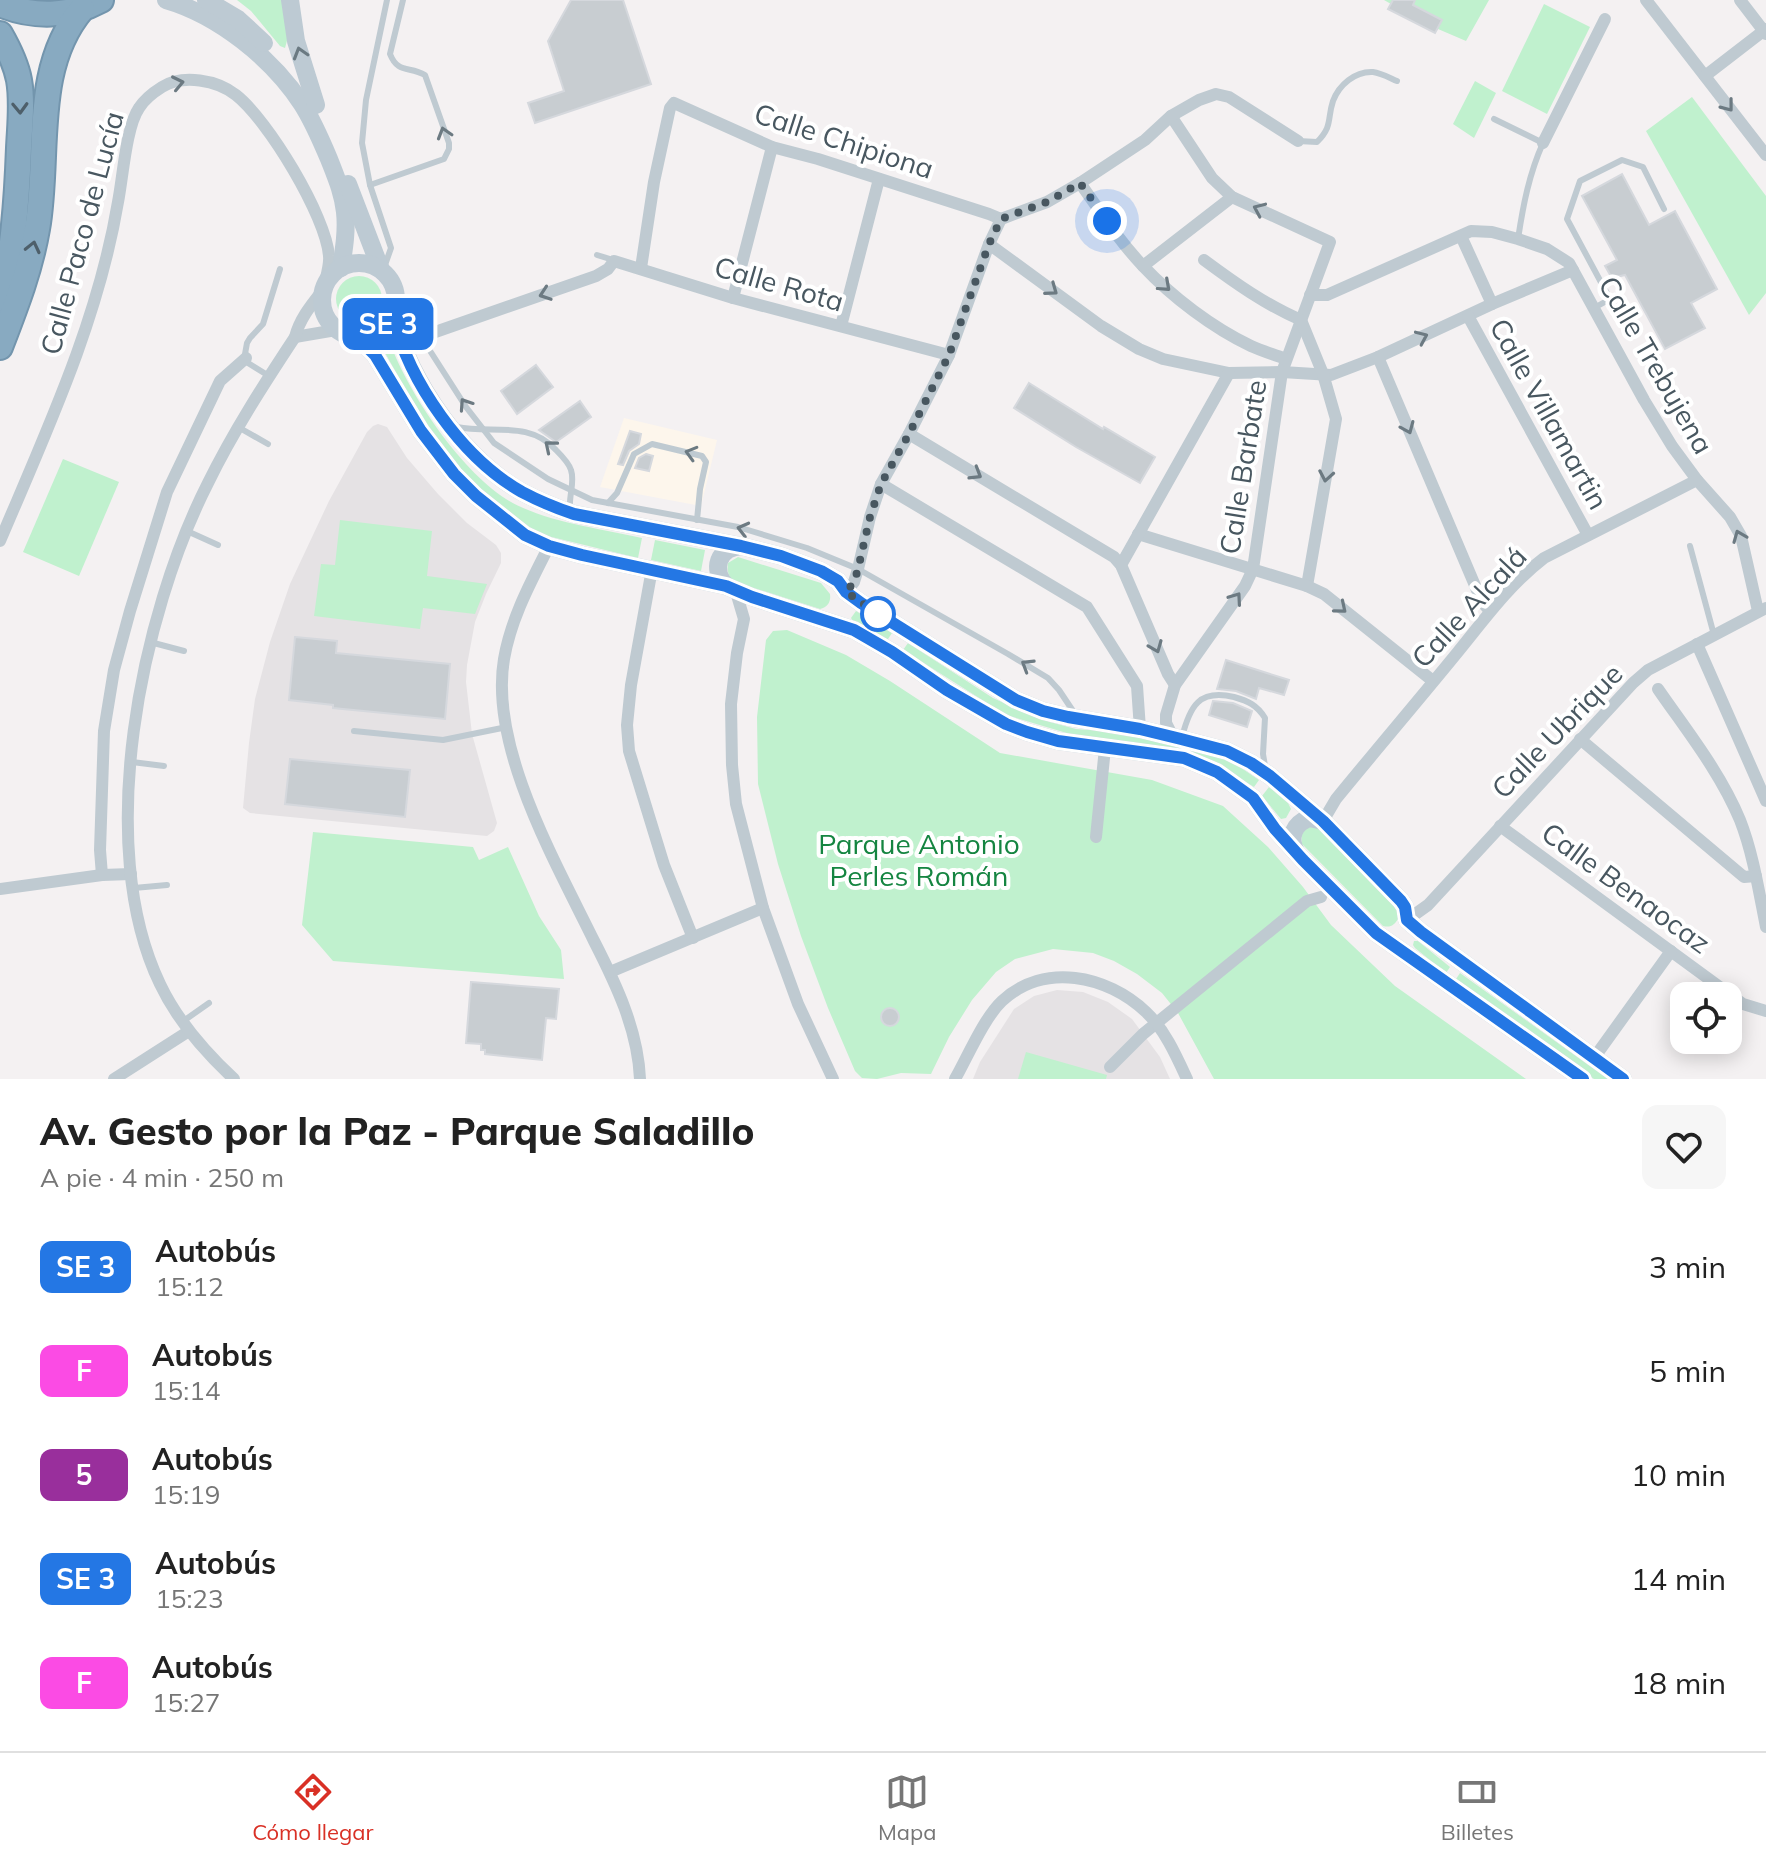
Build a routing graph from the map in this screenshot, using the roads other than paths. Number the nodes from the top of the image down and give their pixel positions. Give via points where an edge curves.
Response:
1 (166, 0) edge
2 (206, 0) edge
3 (290, 0) edge
4 (387, 0) edge
5 (403, 0) edge
6 (1646, 0) edge
7 (1740, 0) edge
8 (98, 3) edge
9 (0, 4) edge
10 (1605, 19) dead end
11 (1765, 31) edge
12 (0, 34) edge
13 (1705, 76) junction
14 (1397, 81) dead end
15 (316, 105) junction
16 (1171, 116) junction
17 (1494, 119) dead end
18 (1298, 141) joint
19 (1543, 143) junction
20 (772, 147) junction
21 (1766, 155) edge
22 (879, 179) junction
23 (1080, 183) junction
24 (370, 185) junction
25 (1232, 197) junction
26 (1664, 209) dead end
27 (1001, 219) junction
28 (1461, 236) junction
29 (1518, 239) junction
30 (989, 244) junction
31 (597, 255) dead end
32 (1204, 260) dead end
33 (614, 261) junction
34 (1143, 266) junction
35 (341, 268) junction
36 (641, 268) junction
37 (280, 269) dead end
38 (1573, 270) junction
39 (382, 271) junction
40 (324, 288) junction
41 (1310, 295) junction
42 (733, 298) junction
43 (1610, 299) junction
44 (1492, 304) junction
45 (0, 307) edge
46 (1594, 308) junction
47 (395, 310) junction
48 (1468, 316) junction
49 (1630, 317) dead end
50 (1301, 320) junction
51 (841, 326) junction
52 (336, 330) junction
53 (295, 337) junction
54 (421, 337) junction
55 (358, 338) junction
56 (401, 342) junction
57 (0, 347) edge
58 (949, 355) junction
59 (1378, 357) junction
60 (246, 358) junction
61 (1284, 365) junction
62 (1229, 373) junction
63 (1323, 374) junction
64 (269, 377) junction
65 (448, 425) junction
66 (238, 427) junction
67 (484, 430) junction
68 (909, 434) junction
69 (268, 444) dead end
70 (1697, 480) junction
71 (881, 484) junction
72 (570, 490) junction
73 (608, 503) junction
74 (574, 514) junction
75 (697, 520) junction
76 (187, 531) junction
77 (1138, 534) junction
78 (1588, 535) junction
79 (0, 541) edge
80 (218, 545) dead end
81 (549, 546) junction
82 (741, 546) junction
83 (1690, 546) dead end
84 (1121, 565) junction
85 (652, 569) junction
86 (858, 569) junction
87 (1253, 569) junction
88 (1307, 586) junction
89 (731, 589) junction
90 (846, 592) junction
91 (771, 604) junction
92 (1762, 609) edge
93 (1490, 611) junction
94 (744, 619) junction
95 (825, 621) junction
96 (1714, 635) junction
97 (150, 642) junction
98 (1697, 644) junction
99 (184, 651) dead end
100 (1433, 681) junction
101 (1175, 685) junction
102 (1658, 689) dead end
103 (1080, 720) junction
104 (507, 727) junction
105 (1140, 729) junction
106 (354, 731) dead end
107 (1177, 738) junction
108 (1580, 739) junction
109 (1105, 748) junction
110 (130, 762) junction
111 (164, 766) dead end
112 (1270, 776) junction
113 (1766, 801) edge
114 (1323, 821) junction
115 (1500, 826) junction
116 (1096, 837) dead end
117 (1296, 852) junction
118 (131, 874) junction
119 (102, 875) junction
120 (1756, 876) junction
121 (167, 885) dead end
122 (133, 888) junction
123 (0, 889) edge
124 (1321, 897) dead end
125 (763, 908) junction
126 (1407, 920) junction
127 (1766, 927) edge
128 (1376, 933) junction
129 (693, 938) junction
130 (1671, 951) junction
131 (610, 972) junction
132 (209, 1003) dead end
133 (1766, 1011) edge
134 (1156, 1024) junction
135 (186, 1026) junction
136 (1594, 1058) junction
137 (1110, 1067) dead end
138 (114, 1079) edge
139 (234, 1079) edge
140 (640, 1079) edge
141 (833, 1079) edge
142 (955, 1079) edge
143 (1187, 1079) edge
144 (1583, 1079) edge
145 (1623, 1079) edge

1 - 35 main road via 209,17 246,42 301,103 340,187 345,214
2 - 15 main road via 265,43
15 -> 3 main road via 296,41
4 - 24 lane via 362,143
24 -> 5 lane via 444,159 449,149 425,75 400,68 390,54
6 - 13 street
7 - 11 street
8 - 9 highway via 40,14
57 -> 8 highway via 38,229 51,74 70,23
10 - 19 street
11 - 13 street
12 -> 45 highway via 19,80 21,114 18,193
13 -> 21 street
14 - 18 lane via 1375,72 1352,77 1338,91 1324,136 1317,142
15 - 39 main road
16 - 18 street via 1216,94
16 - 23 street
16 - 25 street via 1212,178
17 - 19 lane
19 - 29 lane
20 - 22 street, Calle Chipiona
20 - 36 street, Calle Chipiona via 674,103 654,182
20 - 42 street
22 - 27 street, Calle Chipiona
22 - 51 street
23 - 27 street
23 - 34 street
24 - 39 lane via 391,248
25 - 34 street
41 -> 25 street, Calle Barbate via 1330,242
26 - 43 lane via 1643,167 1622,160 1580,181 1567,219
27 - 30 street
28 - 29 street via 1492,232
28 - 41 street via 1327,295
28 - 44 street
29 - 38 street via 1547,249
30 - 58 street
30 -> 62 street via 1139,349
31 - 33 lane, Calle Rota
32 - 50 street via 1243,289
33 - 36 street, Calle Rota
33 -> 54 street via 596,276
34 -> 61 street via 1195,312
35 - 39 main road via 363,263
35 - 40 main road
36 - 42 street, Calle Rota
37 - 60 lane via 263,324 247,343
38 - 44 street
38 - 46 street, Calle Trebujena
39 - 47 main road via 396,292
40 - 52 main road via 322,307
40 - 53 street
79 -> 40 street, Calle Paco de Lucía via 81,344 116,213 134,118 160,88 171,82 208,82 234,93 259,118 321,222 330,258
41 - 50 street, Calle Barbate
42 - 51 street, Calle Rota
43 - 46 lane
43 - 49 lane via 1619,294
44 - 48 street
46 - 70 street, Calle Trebujena via 1644,400
47 - 54 lane
47 - 55 main road via 379,332
47 - 56 main road
59 -> 48 street
48 - 78 street, Calle Villamartin
50 - 61 street, Calle Barbate
50 - 63 street
51 - 58 street, Calle Rota
52 - 53 street
52 - 55 main road
53 - 64 street
54 - 56 street
67 -> 54 lane
55 - 81 main road via 375,355 454,474 525,535
56 - 65 main road via 429,400
58 - 68 street
59 - 63 street
59 -> 93 street
60 - 64 lane
60 - 119 street via 220,381 167,492 130,611 104,731
61 - 62 street
61 - 63 street
61 - 87 street, Calle Barbate
62 - 77 street
63 -> 88 street via 1336,419
64 - 66 street
65 - 67 lane
65 - 74 main road via 511,485
66 - 69 lane
66 - 76 street
67 - 72 lane via 515,458
72 -> 67 lane via 571,469 551,444 532,433
68 - 71 street
68 -> 84 street
70 - 78 street, Calle Alcalá
92 -> 70 street, Calle Trebujena via 1741,536
71 - 86 street
71 - 105 street via 1087,607 1137,686
72 - 73 lane
72 - 74 lane
73 - 75 lane
75 -> 73 lane via 705,458 652,444 634,454
74 - 82 main road
86 -> 75 lane via 773,537
76 - 80 lane
76 - 97 street
77 - 84 street
77 - 87 street
78 - 93 street, Calle Alcalá via 1525,572
81 - 85 main road
81 - 104 street via 514,620 504,660
82 - 89 main road via 728,549 719,560 718,574
82 - 90 main road via 821,571
83 - 96 lane
84 -> 101 street
85 - 89 main road
85 - 129 street via 631,685 629,751
86 - 90 street
103 -> 86 lane via 1048,678
87 - 88 street
101 -> 87 street, Calle Barbate
88 -> 100 street
89 - 91 main road
89 - 94 street
90 - 95 main road via 843,612
90 - 103 main road via 1016,700
91 - 94 street
91 - 95 main road
92 - 96 street, Calle Ubrique
93 - 100 street, Calle Alcalá
94 - 125 street via 731,704 732,765 736,804
95 - 109 main road via 854,630 1006,724 1058,741
96 - 98 street, Calle Ubrique
97 - 99 lane
97 - 110 street
98 - 108 street, Calle Ubrique via 1648,670
98 - 113 street
100 - 114 street, Calle Alcalá
101 - 107 street via 1166,723
102 - 120 street via 1717,774 1740,821
103 - 105 main road
104 - 106 lane via 443,740
104 - 131 street via 545,841
105 - 107 main road
107 - 112 main road via 1227,751
107 - 112 lane via 1201,699 1223,695 1247,700 1265,718 1263,754
108 - 115 street, Calle Ubrique
108 - 120 street via 1744,877
109 - 116 street
109 - 117 main road via 1184,758 1217,772 1253,798
110 - 111 lane
110 - 118 street
112 - 114 main road
114 - 117 main road via 1310,818 1297,825 1292,838
114 - 126 main road via 1401,901
115 - 126 street, Calle Ubrique via 1428,905
115 - 130 street, Calle Benaocaz
117 - 128 main road
118 - 119 street
118 - 122 street
119 - 123 street
120 - 127 street
121 - 122 lane
122 - 135 street via 149,959
124 - 134 street via 1307,901
125 - 129 street
125 - 141 street
126 - 128 main road via 1396,935
126 - 136 main road
128 - 144 main road
129 - 131 street
130 - 133 street, Calle Benaocaz via 1743,1004
130 - 136 street
131 - 140 street via 629,1021
132 - 135 lane
134 - 137 street
134 - 142 street via 1110,987 1076,977 1032,981 1001,1002
134 - 143 street
135 - 138 street
135 - 139 street
136 - 145 main road

